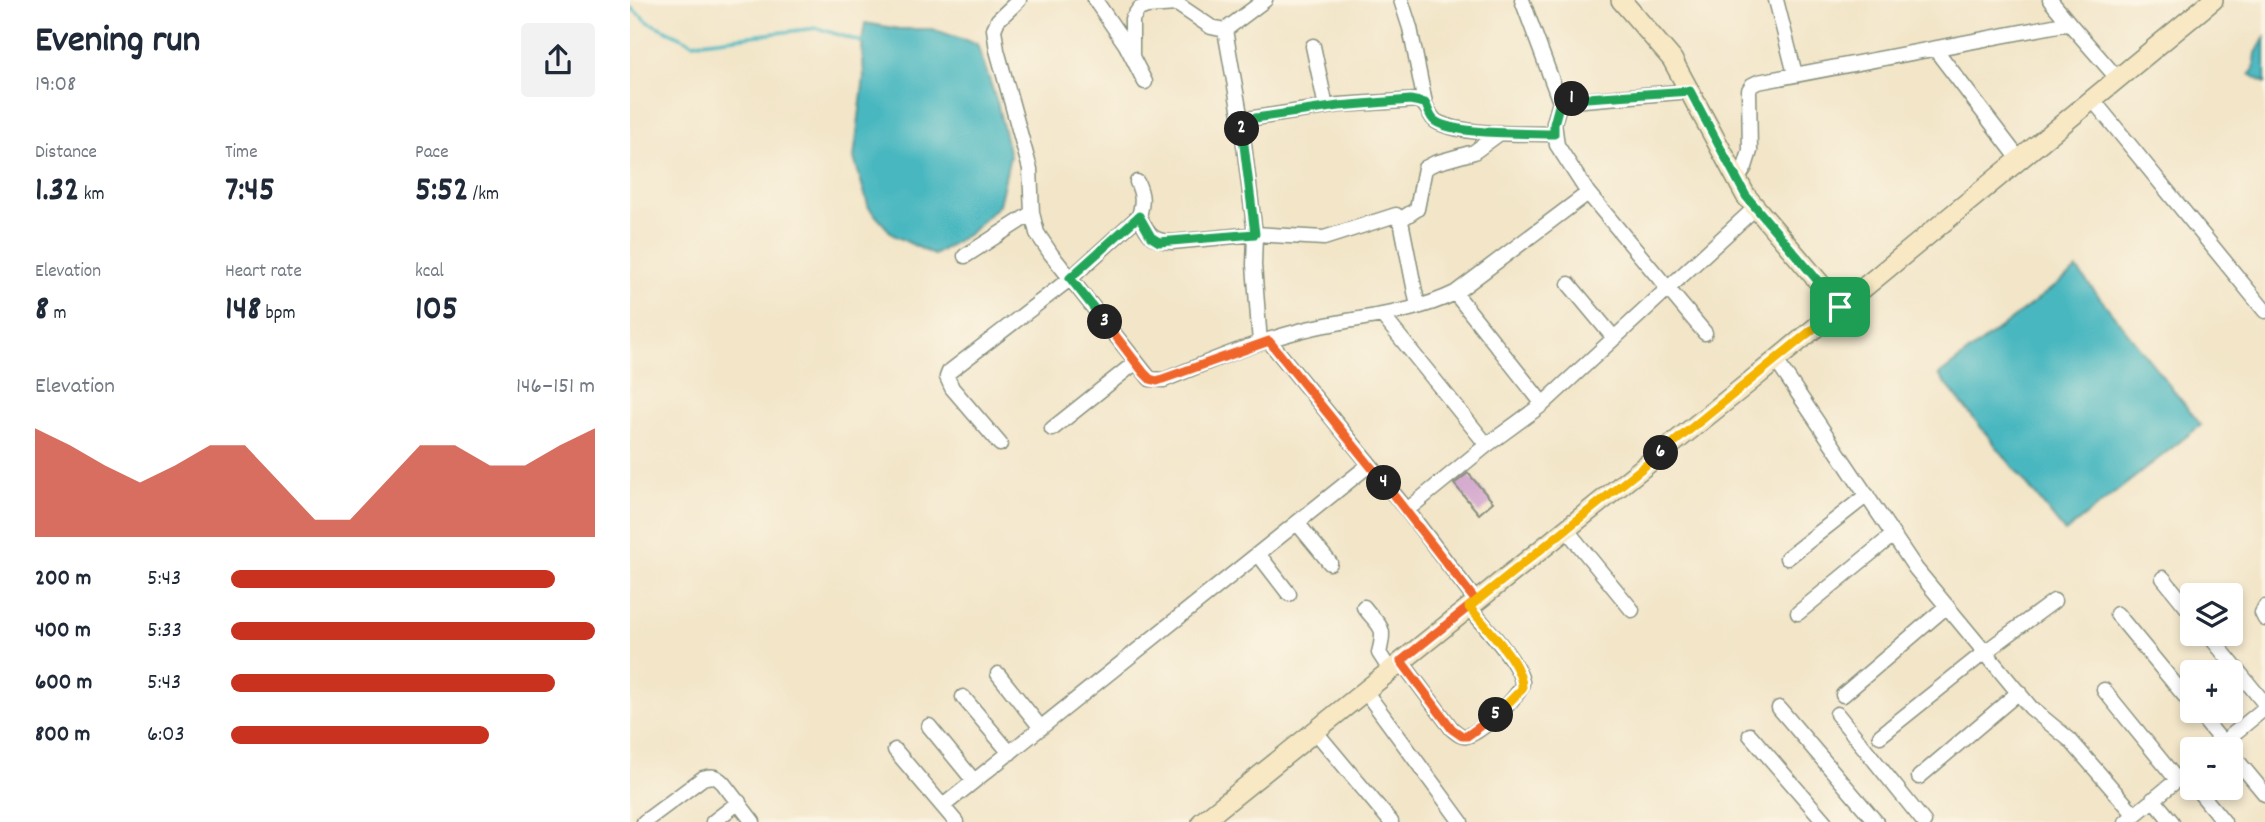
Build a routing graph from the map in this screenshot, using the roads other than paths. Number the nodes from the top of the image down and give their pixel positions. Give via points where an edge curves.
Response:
1 (1019, 0) edge
2 (1095, 0) edge
3 (1265, 0) edge
4 (1401, 0) edge
5 (1522, 0) edge
6 (1621, 0) edge
7 (1776, 0) edge
8 (2049, 0) edge
9 (2213, 0) edge
10 (2069, 23) junction
11 (1225, 30) junction
12 (1313, 46) dead end
13 (1935, 49) junction
14 (1132, 56) junction
15 (1795, 74) junction
16 (2118, 79) junction
17 (1145, 82) dead end
18 (1690, 91) junction
19 (2093, 100) junction
20 (1560, 102) junction
21 (1425, 103) junction
22 (1326, 107) junction
23 (1241, 120) junction
24 (1500, 133) junction
25 (1554, 134) junction
26 (2019, 159) junction
27 (1137, 182) dead end
28 (1737, 182) junction
29 (1588, 193) junction
30 (1755, 208) junction
31 (1032, 213) junction
32 (1139, 216) junction
33 (1400, 220) junction
34 (1255, 234) junction
35 (965, 256) dead end
36 (1070, 278) junction
37 (1569, 284) dead end
38 (1669, 288) junction
39 (1455, 293) junction
40 (1418, 307) junction
41 (1840, 307) junction
42 (2265, 310) edge
43 (1382, 316) junction
44 (1705, 333) dead end
45 (1614, 338) junction
46 (1265, 342) junction
47 (1775, 359) junction
48 (1136, 362) junction
49 (1542, 404) junction
50 (1052, 429) dead end
51 (1000, 444) dead end
52 (1487, 445) junction
53 (1369, 465) junction
54 (1867, 495) junction
55 (1407, 510) junction
56 (1298, 524) junction
57 (1566, 529) junction
58 (1893, 535) junction
59 (1259, 555) junction
60 (1787, 558) dead end
61 (1330, 563) dead end
62 (2163, 578) dead end
63 (1289, 594) dead end
64 (2180, 599) edge
65 (2054, 601) dead end
66 (1473, 604) junction
67 (1947, 606) junction
68 (1364, 607) dead end
69 (2265, 607) edge
70 (1632, 610) dead end
71 (1798, 613) dead end
72 (2117, 614) dead end
73 (2265, 620) edge
74 (2218, 646) edge
75 (1985, 652) junction
76 (1395, 665) junction
77 (998, 674) dead end
78 (2104, 690) dead end
79 (2180, 690) edge
80 (1365, 691) junction
81 (2019, 692) junction
82 (1843, 695) dead end
83 (963, 697) dead end
84 (2265, 706) edge
85 (1779, 708) dead end
86 (1837, 714) dead end
87 (929, 726) dead end
88 (1041, 727) junction
89 (1315, 732) junction
90 (1750, 735) dead end
91 (1880, 736) dead end
92 (2235, 737) edge
93 (895, 750) dead end
94 (1010, 753) junction
95 (2180, 770) edge
96 (2243, 770) edge
97 (1919, 777) dead end
98 (974, 781) junction
99 (2180, 784) edge
100 (2265, 794) edge
101 (2153, 799) junction
102 (2206, 800) edge
103 (738, 802) junction
104 (943, 806) junction
105 (2130, 818) edge
106 (1204, 821) edge
107 (644, 822) edge
108 (713, 822) edge
109 (753, 822) edge
110 (956, 822) edge
111 (1391, 822) edge
112 (1461, 822) edge
113 (1825, 822) edge
114 (1876, 822) edge
115 (1924, 822) edge
116 (2172, 822) edge
117 (2224, 822) edge

1 - 31 street via 995,29 1030,169
2 - 14 street
3 - 11 street
4 - 21 street
5 - 20 street
6 - 18 main road via 1664,47
7 - 15 street
8 - 10 street
9 - 16 main road
10 - 13 street
10 - 16 street
11 - 14 street via 1211,27 1177,4 1147,6 1132,19
11 - 23 street
12 - 22 street
13 - 15 street
13 - 26 street
14 - 17 street
15 - 28 street via 1752,85 1749,90 1751,151
16 - 19 main road
18 - 20 street
18 - 28 main road
19 - 26 main road
19 - 42 street
20 - 25 street
21 - 22 street via 1410,100
21 - 24 street via 1436,122
22 - 23 street
23 - 34 street
24 - 25 street
24 - 33 street via 1474,152 1425,168 1418,209
25 - 29 street
26 - 41 main road
27 - 32 street via 1143,202
28 - 30 main road
29 - 38 street
29 - 39 street
30 - 38 street
30 - 41 main road
31 - 35 street
31 - 36 street via 1037,233
32 - 34 street via 1159,242
32 - 36 street
33 - 34 street via 1390,216 1324,238
33 - 40 street
34 - 46 street via 1254,265
36 - 48 street
36 - 51 street via 949,372 952,388
37 - 45 street
38 - 44 street
38 - 45 street
39 - 40 street
39 - 49 street
40 - 43 street
41 - 47 main road
43 - 46 street
43 - 52 street
45 - 49 street
46 - 48 street via 1164,380 1150,379
46 - 53 street
47 - 54 street
47 - 57 main road
48 - 50 street
49 - 52 street
52 - 55 street
53 - 55 street
53 - 56 street
54 - 58 street
54 - 60 street
55 - 66 street
56 - 59 street
56 - 61 street
57 - 66 main road
57 - 70 street
58 - 67 street
58 - 71 street
59 - 63 street
59 - 88 street
62 - 64 street
65 - 75 street
66 - 76 main road
66 - 76 street via 1518,669 1522,682 1515,697 1484,725 1462,736
67 - 75 street
67 - 82 street
68 - 76 street via 1383,631 1379,653
69 - 73 street
72 - 79 street
74 - 84 street
75 - 81 street
75 - 91 street
76 - 80 main road
77 - 88 street
78 - 95 street
80 - 89 main road
80 - 112 street
81 - 97 street
81 - 105 street via 2039,717 2070,740
83 - 94 street
84 - 92 street
85 - 114 street
86 - 115 street
87 - 98 street
88 - 94 street
89 - 106 main road
89 - 111 street
90 - 113 street
93 - 104 street
94 - 98 street
96 - 100 street
98 - 104 street
99 - 101 street
101 - 105 street
101 - 116 street
102 - 117 street
103 - 107 street via 717,777 710,776
103 - 108 street
103 - 109 street
104 - 110 street

